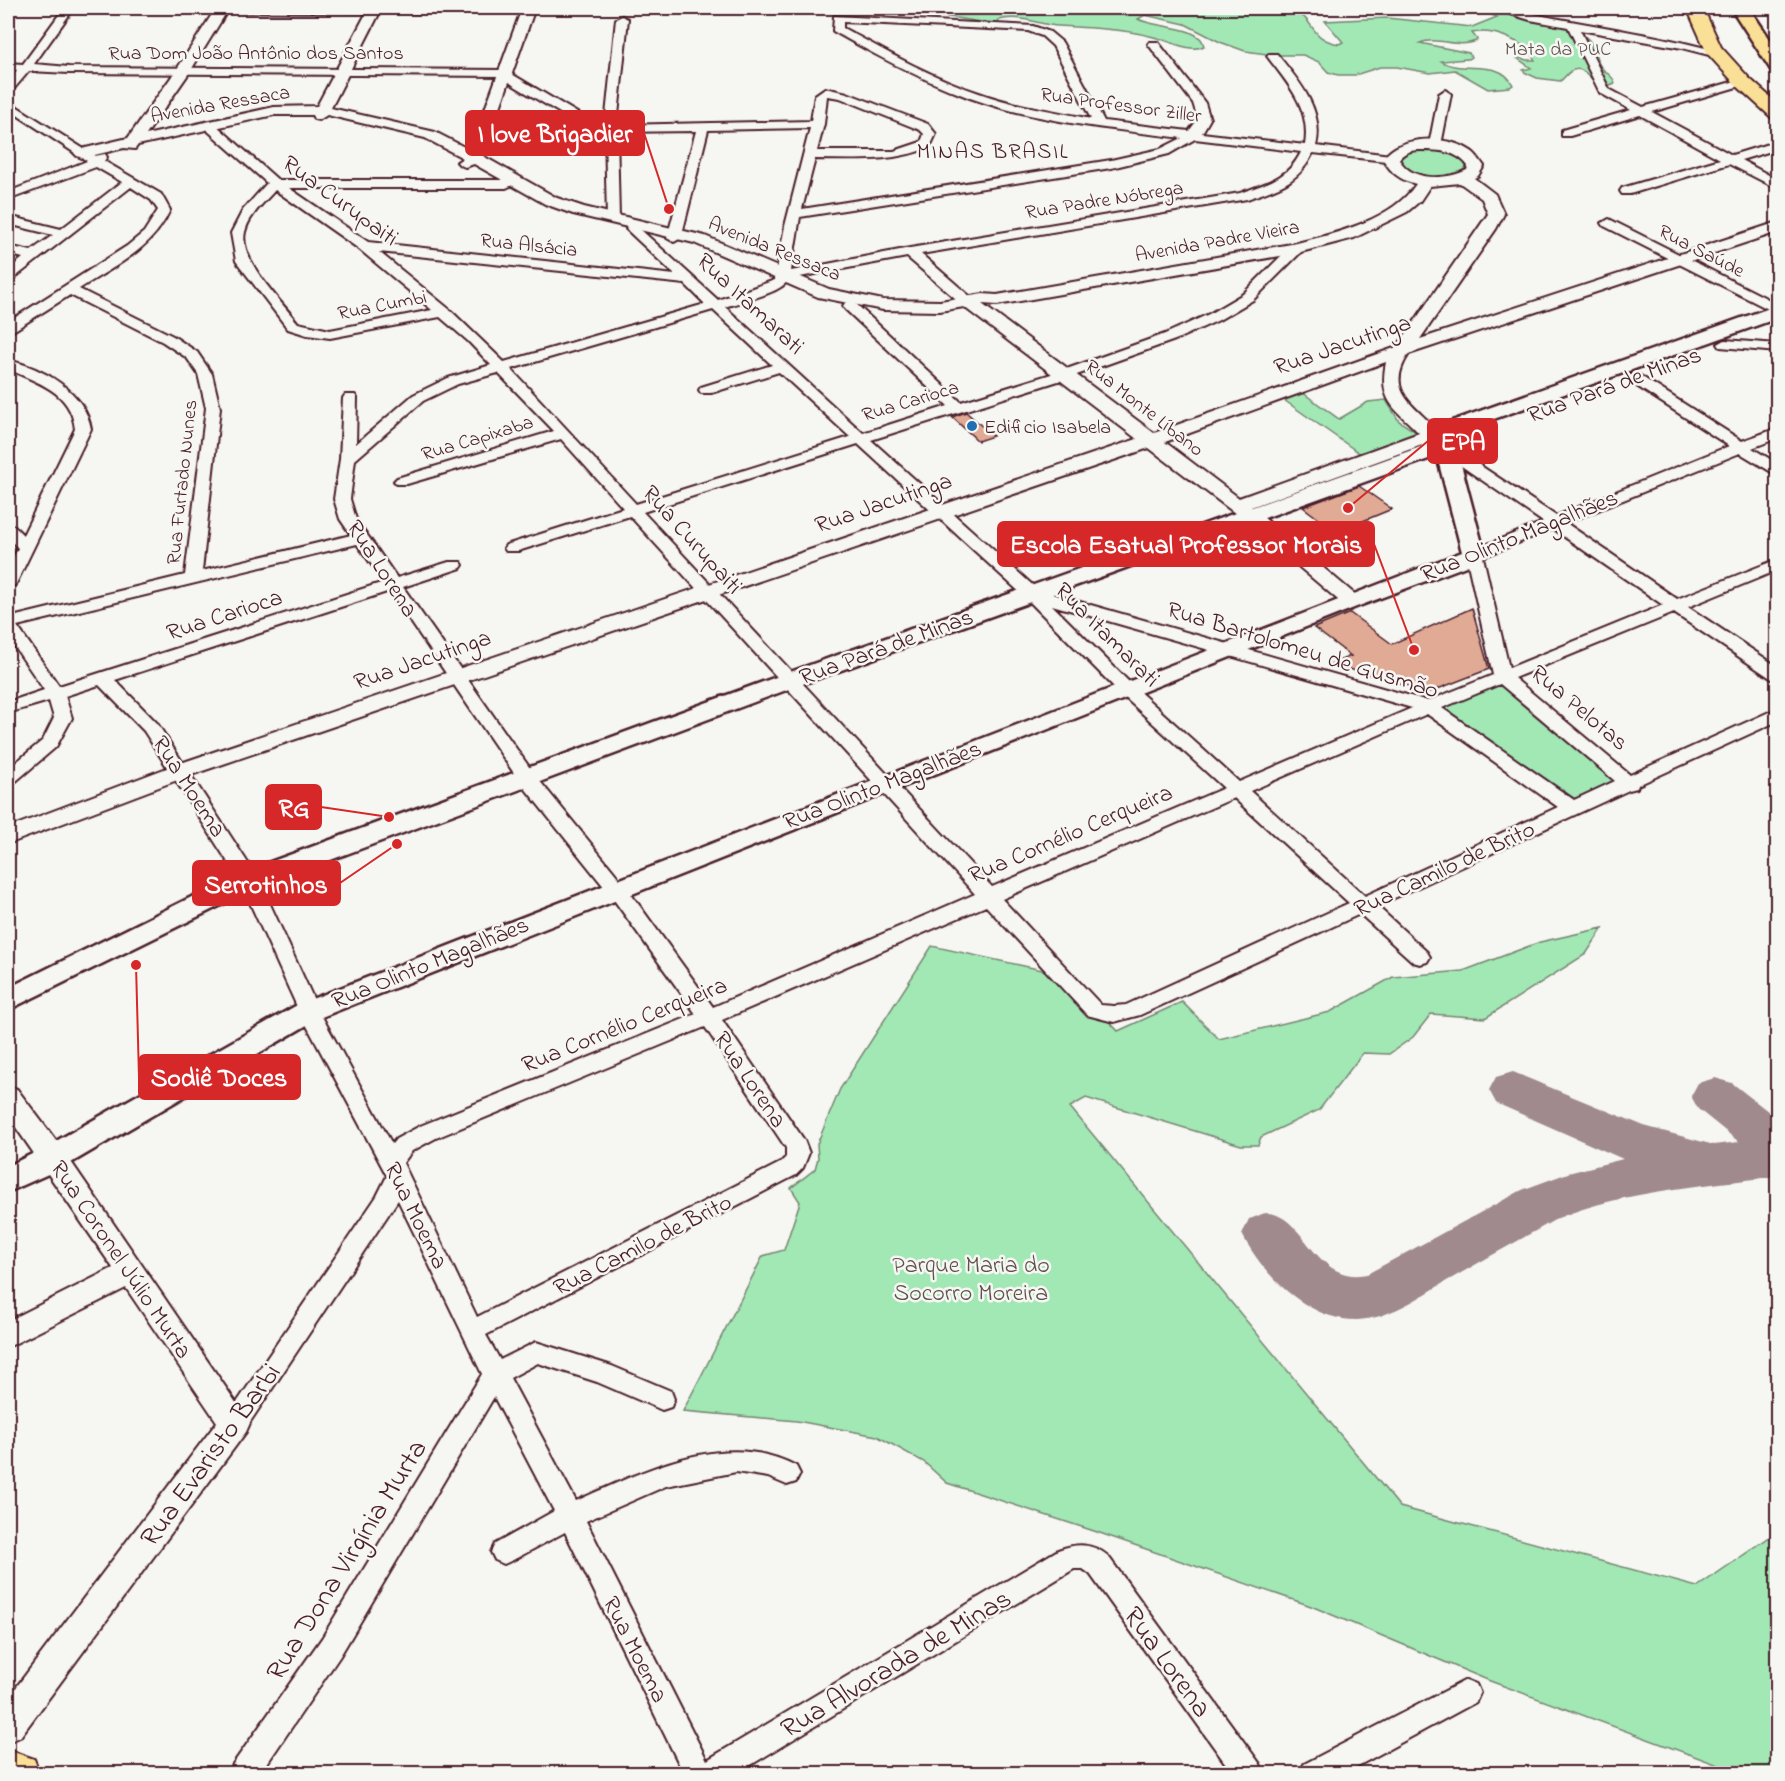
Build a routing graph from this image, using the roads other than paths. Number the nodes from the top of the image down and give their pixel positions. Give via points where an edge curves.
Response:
1 (69, 8) edge
2 (127, 8) edge
3 (221, 8) edge
4 (376, 8) edge
5 (1496, 8) edge
6 (1695, 8) edge
7 (1740, 8) edge
8 (1755, 8) edge
9 (529, 9) edge
10 (622, 19) dead end
11 (1572, 25) junction
12 (1778, 40) edge
13 (1154, 44) dead end
14 (1714, 49) junction
15 (1273, 56) dead end
16 (8, 66) edge
17 (1778, 66) edge
18 (26, 67) junction
19 (184, 70) junction
20 (344, 72) junction
21 (505, 74) junction
22 (1743, 82) junction
23 (8, 89) edge
24 (1445, 94) dead end
25 (8, 104) edge
26 (1639, 111) junction
27 (320, 113) junction
28 (1778, 114) edge
29 (818, 124) junction
30 (1100, 124) junction
31 (703, 126) junction
32 (212, 128) junction
33 (610, 129) junction
34 (1566, 133) dead end
35 (1196, 135) junction
36 (132, 143) junction
37 (1435, 145) junction
38 (1778, 145) edge
39 (1311, 149) junction
40 (810, 154) junction
41 (93, 155) junction
42 (1391, 159) junction
43 (470, 160) junction
44 (1731, 160) junction
45 (1464, 178) junction
46 (1426, 180) junction
47 (131, 181) junction
48 (511, 183) junction
49 (276, 184) junction
50 (1778, 185) edge
51 (1626, 191) dead end
52 (8, 196) edge
53 (796, 214) junction
54 (613, 219) junction
55 (8, 220) edge
56 (1609, 223) dead end
57 (635, 226) junction
58 (1778, 227) edge
59 (63, 233) junction
60 (675, 235) junction
61 (364, 246) junction
62 (1297, 248) junction
63 (8, 250) edge
64 (910, 252) junction
65 (34, 256) junction
66 (1678, 260) junction
67 (8, 276) edge
68 (782, 279) junction
69 (691, 281) junction
70 (69, 289) junction
71 (997, 300) joint
72 (971, 304) junction
73 (714, 305) junction
74 (850, 306) junction
75 (1778, 311) edge
76 (444, 312) junction
77 (1778, 324) edge
78 (8, 328) edge
79 (1725, 344) junction
80 (1778, 348) edge
81 (1404, 350) junction
82 (8, 364) edge
83 (499, 367) junction
84 (782, 367) junction
85 (1066, 374) junction
86 (1634, 378) junction
87 (706, 390) dead end
88 (350, 398) dead end
89 (958, 407) junction
90 (1778, 432) edge
91 (564, 433) junction
92 (859, 438) junction
93 (1150, 441) junction
94 (1441, 442) junction
95 (1739, 447) junction
96 (348, 459) junction
97 (1778, 471) edge
98 (402, 481) dead end
99 (632, 509) junction
100 (1244, 510) junction
101 (941, 511) junction
102 (1556, 521) junction
103 (8, 529) edge
104 (361, 538) junction
105 (26, 547) junction
106 (512, 548) dead end
107 (1474, 555) junction
108 (1778, 564) edge
109 (455, 565) dead end
110 (193, 579) junction
111 (8, 584) edge
112 (392, 585) junction
113 (705, 591) junction
114 (1030, 593) junction
115 (1351, 601) junction
116 (1673, 606) junction
117 (8, 625) edge
118 (1228, 650) junction
119 (1778, 675) edge
120 (457, 676) junction
121 (1502, 677) junction
122 (103, 678) junction
123 (788, 681) junction
124 (1127, 690) junction
125 (55, 693) junction
126 (8, 708) edge
127 (1428, 708) junction
128 (1778, 714) edge
129 (180, 771) junction
130 (8, 778) edge
131 (527, 778) junction
132 (885, 783) junction
133 (1630, 784) junction
134 (1237, 789) junction
135 (1573, 809) junction
136 (8, 836) edge
137 (249, 880) junction
138 (616, 888) junction
139 (988, 896) junction
140 (1364, 905) junction
141 (1420, 957) dead end
142 (8, 1000) edge
143 (309, 1011) junction
144 (1107, 1015) joint
145 (709, 1017) junction
146 (8, 1096) edge
147 (796, 1146) joint
148 (53, 1158) junction
149 (395, 1169) junction
150 (8, 1180) edge
151 (131, 1272) junction
152 (472, 1331) junction
153 (8, 1335) edge
154 (495, 1374) junction
155 (662, 1399) dead end
156 (235, 1423) junction
157 (787, 1474) dead end
158 (570, 1516) junction
159 (504, 1552) dead end
160 (1082, 1555) joint
161 (1466, 1694) dead end
162 (8, 1725) edge
163 (8, 1772) edge
164 (19, 1773) edge
165 (243, 1773) edge
166 (699, 1773) edge
167 (709, 1773) edge
168 (1250, 1773) edge
169 (1314, 1773) edge

1 - 18 street
2 - 3 street
3 - 4 street
3 - 19 street
4 - 9 street
4 - 20 street
5 - 11 street
6 - 14 main road
7 - 17 highway
8 - 12 highway
9 - 21 street
10 - 33 street
11 - 14 street
11 - 26 street via 1600,86
13 - 35 street via 1199,103 1204,119
14 - 22 main road
15 - 39 street via 1309,106
16 - 18 street, Rua Dom João Antônio dos Santos
18 - 19 street, Rua Dom João Antônio dos Santos
18 - 23 street
19 - 20 street, Rua Dom João Antônio dos Santos
19 - 36 street
20 - 21 street, Rua Dom João Antônio dos Santos
20 - 27 street
21 - 33 street via 591,126
21 - 43 street
22 - 26 street
22 - 28 main road
24 - 37 street
25 - 41 street
26 - 34 street
26 - 44 street
27 - 32 street, Avenida Ressaca
27 - 36 street, Avenida Ressaca via 274,111
27 - 43 street, Avenida Ressaca via 417,140
29 - 31 street
29 - 40 street
29 - 40 street via 821,95 829,91 924,127 930,134 926,144 894,155
30 - 30 street, Rua Professor Ziller via 1033,111 965,91 843,33 837,29 838,18 1029,28 1046,34 1058,44
30 - 35 street, Rua Professor Ziller
31 - 33 street
31 - 60 street
32 - 36 street, Avenida Ressaca
32 - 49 street, Rua Curupaiti
33 - 54 street
35 - 39 street, Rua Professor Ziller
35 - 53 street via 1155,154 1111,164
36 - 41 street, Avenida Ressaca
36 - 41 street, Avenida Ressaca
37 - 42 street via 1400,149
37 - 45 street via 1473,159 1473,173
38 - 44 street
39 - 42 street, Rua Professor Ziller
39 - 64 street, Rua Padre Nóbrega via 1295,173 1242,196
40 - 53 street
41 - 47 street
41 - 52 street
42 - 46 street via 1400,172
43 - 48 street, Avenida Ressaca
44 - 50 street
44 - 51 street
45 - 46 street
45 - 81 street via 1489,197 1496,214
46 - 62 street, Avenida Padre Vieira via 1414,198 1384,219 1347,235
47 - 59 street
47 - 70 street via 161,202 164,210 158,223 132,249
48 - 49 street
48 - 54 street, Avenida Ressaca via 550,201
48 - 57 street, Avenida Ressaca via 542,204 566,213
49 - 61 street, Rua Curupaiti
49 - 76 street, Rua Cumbi via 248,213 238,233 243,261 293,326 330,334
53 - 68 street
54 - 57 street, Avenida Ressaca
55 - 59 street
56 - 66 street, Rua Saúde
57 - 60 street, Avenida Ressaca
57 - 69 street, Rua Itamarati
58 - 66 street, Rua Jacutinga
59 - 65 street
60 - 68 street, Avenida Ressaca
61 - 69 street, Rua Alsácia
61 - 76 street, Rua Curupaiti
62 - 71 street, Avenida Padre Vieira
62 - 85 street, Rua Carioca via 1248,297 1214,317
63 - 65 street
64 - 68 street, Rua Padre Nóbrega
64 - 72 street, Rua Monte Líbano
65 - 67 street
66 - 75 street, Rua Saúde
66 - 81 street, Rua Jacutinga
68 - 72 street, Avenida Ressaca via 867,303
68 - 73 street via 750,295
68 - 74 street, Avenida Ressaca via 823,299
69 - 73 street, Rua Itamarati
70 - 78 street
70 - 110 street, Rua Furtado Nunes via 168,339 192,355 205,374 213,408
71 - 72 street, Avenida Ressaca
72 - 74 street, Avenida Ressaca via 934,312
72 - 85 street, Rua Monte Líbano
73 - 83 street
73 - 84 street, Rua Itamarati
74 - 89 street
75 - 94 main road, Rua Pará de Minas
76 - 83 street, Rua Curupaiti
77 - 79 main road, Rua Pará de Minas
79 - 80 street
79 - 86 main road, Rua Pará de Minas
81 - 93 street, Rua Jacutinga
81 - 94 street via 1395,362 1391,387 1403,410
82 - 105 street via 68,395 83,421 83,429
83 - 91 street, Rua Curupaiti
83 - 96 street via 453,381 418,398
84 - 87 street
84 - 92 street, Rua Itamarati
85 - 89 street, Rua Carioca
85 - 93 street, Rua Monte Líbano
86 - 94 main road, Rua Pará de Minas
86 - 95 street
88 - 96 street, Rua Lorena
89 - 92 street, Rua Carioca
90 - 95 street, Rua Olinto Magalhães
91 - 98 street, Rua Capixaba
91 - 99 street, Rua Curupaiti
92 - 99 street, Rua Carioca
92 - 101 street, Rua Itamarati
93 - 100 street, Rua Monte Líbano
93 - 101 street, Rua Jacutinga
94 - 100 main road, Rua Pará de Minas
94 - 102 street
94 - 107 main road, Rua Pelotas
95 - 97 street
95 - 102 street, Rua Olinto Magalhães
96 - 104 street, Rua Lorena via 342,499 348,519
99 - 106 street, Rua Carioca
99 - 113 street, Rua Curupaiti
100 - 114 main road, Rua Pará de Minas
100 - 115 street, Rua Monte Líbano
101 - 113 street, Rua Jacutinga
101 - 114 street, Rua Itamarati
102 - 107 street, Rua Olinto Magalhães
102 - 116 street
103 - 105 street
104 - 110 street
104 - 112 street, Rua Lorena
105 - 111 street
107 - 115 main road, Rua Olinto Magalhães
107 - 121 street, Rua Pelotas
108 - 116 street, Rua Cornélio Cerqueira
109 - 112 street, Rua Carioca
110 - 117 street
112 - 120 street, Rua Lorena
112 - 122 street, Rua Carioca
113 - 120 street, Rua Jacutinga
113 - 123 street, Rua Curupaiti
114 - 118 street, Rua Bartolomeu de Gusmão
114 - 123 main road, Rua Pará de Minas
114 - 124 street, Rua Itamarati
115 - 118 main road, Rua Olinto Magalhães
116 - 119 street
116 - 121 street, Rua Cornélio Cerqueira
117 - 125 street
118 - 124 main road, Rua Olinto Magalhães
118 - 127 street, Rua Bartolomeu de Gusmão
120 - 129 street, Rua Jacutinga
120 - 131 street, Rua Lorena
121 - 127 street, Rua Cornélio Cerqueira
121 - 133 street, Rua Pelotas
122 - 125 street, Rua Carioca
122 - 129 street, Rua Moema via 151,727
123 - 131 main road, Rua Pará de Minas
123 - 132 street, Rua Curupaiti
124 - 132 main road, Rua Olinto Magalhães
124 - 134 street, Rua Itamarati
125 - 126 street, Rua Carioca
125 - 130 street via 63,718 58,730 50,744
127 - 134 street, Rua Cornélio Cerqueira
127 - 135 street, Rua Bartolomeu de Gusmão
128 - 133 street, Rua Camilo de Brito
129 - 136 street, Rua Jacutinga
129 - 137 street, Rua Moema
131 - 137 main road, Rua Pará de Minas
131 - 138 street, Rua Lorena
132 - 138 main road, Rua Olinto Magalhães
132 - 139 street, Rua Curupaiti
133 - 135 street, Rua Camilo de Brito
134 - 139 street, Rua Cornélio Cerqueira
134 - 140 street, Rua Itamarati
135 - 140 street, Rua Camilo de Brito
137 - 142 main road, Rua Pará de Minas
137 - 143 street, Rua Moema
138 - 143 main road, Rua Olinto Magalhães
138 - 145 street, Rua Lorena
139 - 144 street, Rua Curupaiti via 1094,1010
139 - 145 street, Rua Cornélio Cerqueira
140 - 141 street, Rua Itamarati
140 - 144 street, Rua Camilo de Brito via 1133,1010
143 - 148 main road, Rua Olinto Magalhães
143 - 149 street, Rua Moema
145 - 147 street, Rua Lorena
145 - 149 street, Rua Cornélio Cerqueira via 428,1132 404,1145
146 - 148 street, Rua Coronel Júlio Murta
147 - 152 street, Rua Camilo de Brito via 798,1159 788,1169
148 - 150 main road, Rua Olinto Magalhães
148 - 151 street, Rua Coronel Júlio Murta
149 - 152 street, Rua Moema
149 - 156 street, Rua Evaristo Barbi via 386,1201
151 - 153 street
151 - 156 street, Rua Coronel Júlio Murta
152 - 154 street, Rua Moema
154 - 155 street via 536,1352 603,1373
154 - 158 street, Rua Moema
154 - 165 street, Rua Dona Virgínia Murta via 331,1647
156 - 162 street, Rua Evaristo Barbi
157 - 158 street via 772,1466 736,1461 710,1465 663,1475
158 - 159 street
158 - 166 street, Rua Moema
160 - 167 street, Rua Alvorada de Minas via 1067,1559
160 - 168 street, Rua Lorena via 1099,1565
161 - 169 street
163 - 164 main road

